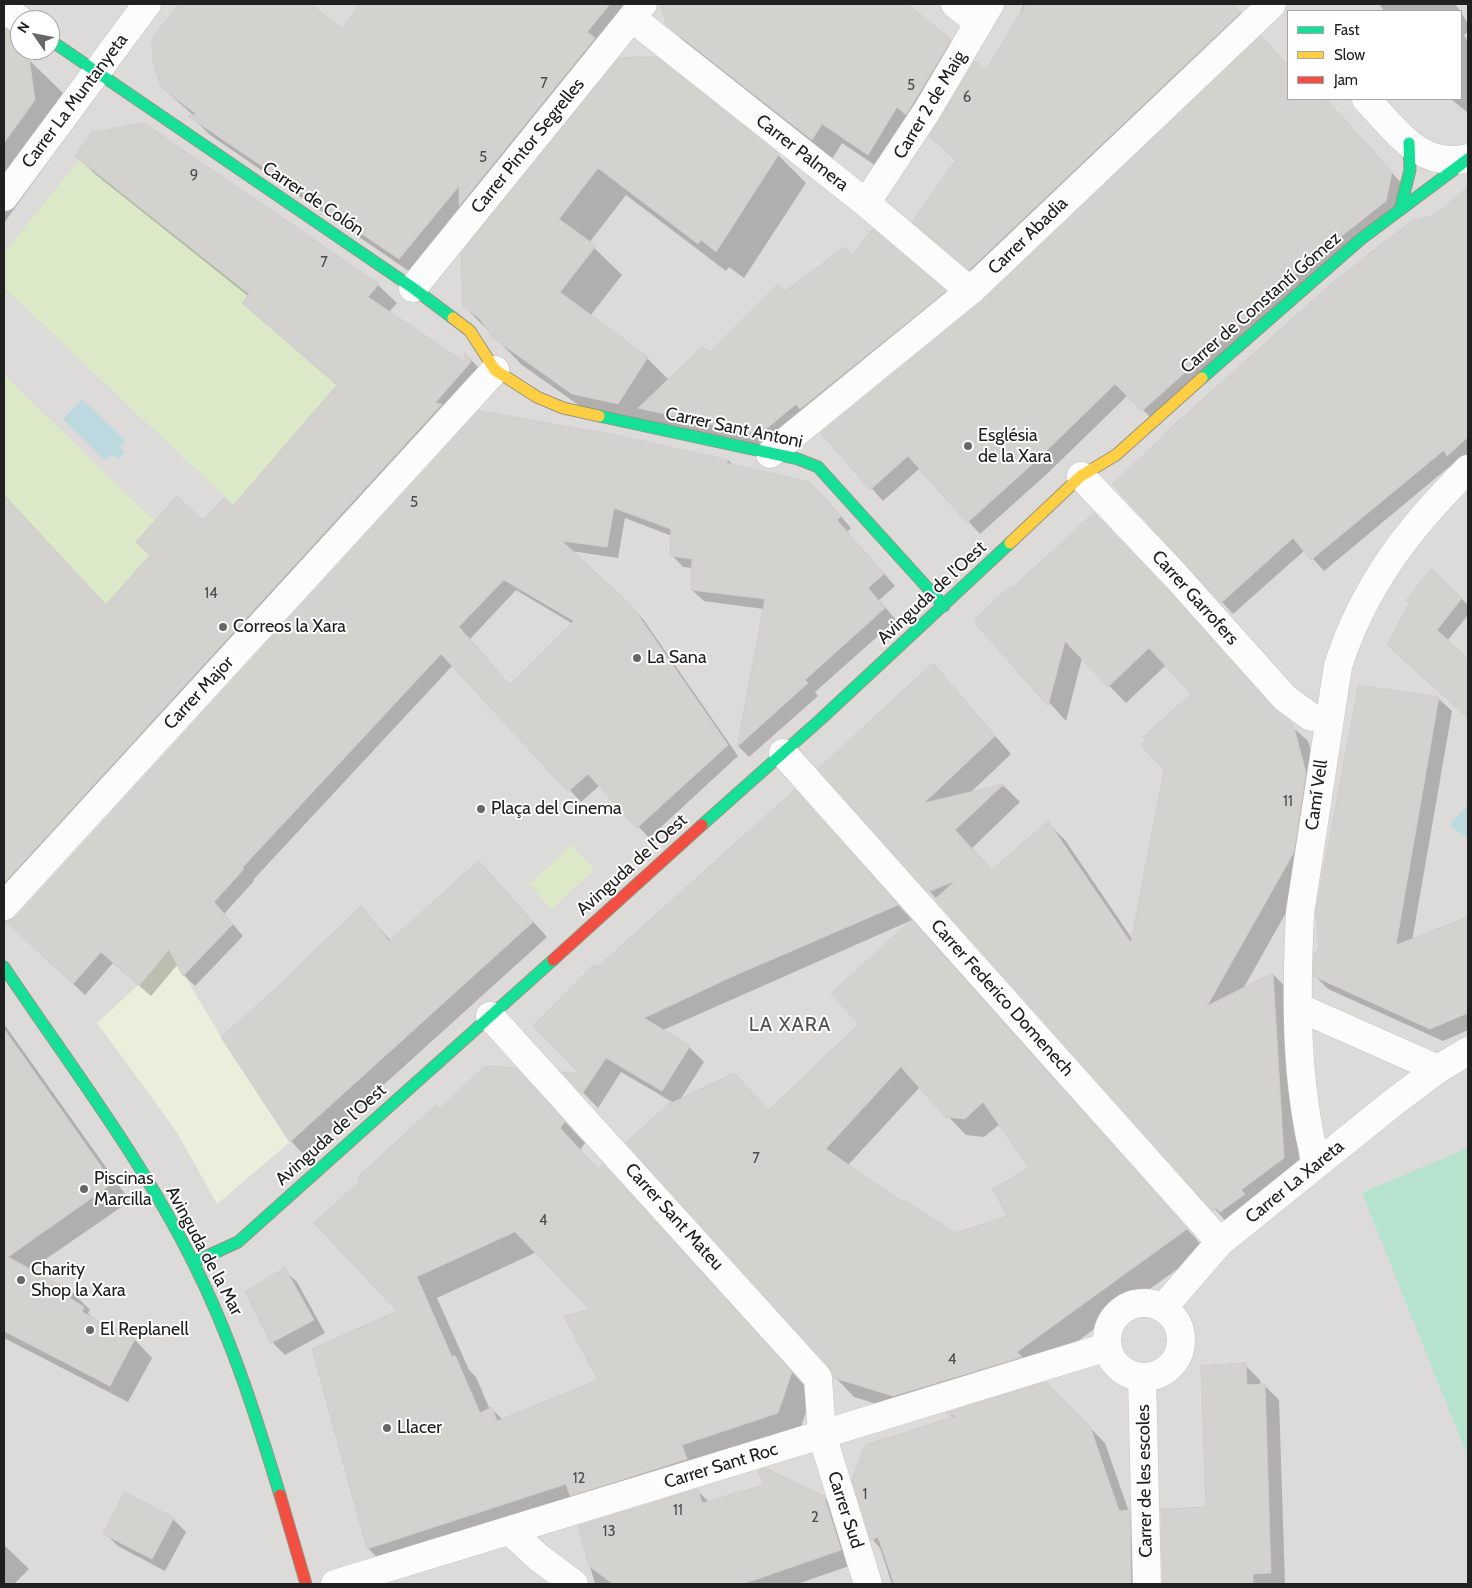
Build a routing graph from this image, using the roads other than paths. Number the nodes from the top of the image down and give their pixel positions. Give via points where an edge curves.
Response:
1 (147, 4) edge
2 (955, 4) edge
3 (1272, 4) edge
4 (1278, 4) edge
5 (638, 11) edge
6 (984, 13) edge
7 (1287, 13) edge
8 (60, 47) edge
9 (97, 72) junction
10 (1367, 100) edge
11 (1409, 143) junction
12 (1468, 159) edge
13 (4, 197) edge
14 (866, 203) junction
15 (1400, 210) junction
16 (413, 288) junction
17 (970, 291) junction
18 (496, 370) junction
19 (770, 454) junction
20 (1468, 469) edge
21 (1081, 476) junction
22 (944, 606) junction
23 (1311, 718) dead end
24 (783, 753) junction
25 (4, 906) edge
26 (4, 967) edge
27 (1298, 1007) junction
28 (490, 1016) junction
29 (1468, 1051) edge
30 (1438, 1069) junction
31 (1316, 1163) junction
32 (1220, 1242) junction
33 (194, 1262) junction
34 (1163, 1308) junction
35 (1107, 1347) junction
36 (1142, 1377) junction
37 (822, 1435) junction
38 (510, 1531) junction
39 (306, 1584) edge
40 (335, 1584) edge
41 (574, 1584) edge
42 (868, 1584) edge
43 (1147, 1584) edge

1 - 9 street, Carrer La Muntanyeta
2 - 6 street
3 - 17 street, Carrer Abadia
4 - 7 street
5 - 14 street, Carrer Palmera
5 - 16 street, Carrer Pintor Segrelles
6 - 14 street, Carrer 2 de Maig via 928,112
8 - 9 main road, Carrer de Colón
9 - 13 street, Carrer La Muntanyeta
9 - 16 main road, Carrer de Colón
10 - 11 street
11 - 12 street via 1435,159 1455,162
11 - 15 main road via 1410,170
12 - 15 main road, Carrer de Constantí Gómez
14 - 17 street, Carrer Palmera
15 - 21 main road, Carrer de Constantí Gómez via 1320,273 1116,455
16 - 18 main road, Carrer de Colón via 470,331
17 - 19 street, Carrer Abadia
18 - 19 main road, Carrer Sant Antoni via 537,397 563,408
18 - 25 street, Carrer Major
19 - 22 main road, Carrer Sant Antoni via 818,467
20 - 27 street, Camí Vell via 1411,530 1386,566 1349,632 1328,724 1300,913
21 - 22 main road, Avinguda de l'Oest
21 - 23 street, Carrer Garrofers via 1285,698
22 - 24 main road, Avinguda de l'Oest
24 - 28 main road, Avinguda de l'Oest
24 - 32 street, Carrer Federico Domenech
26 - 33 main road, Avinguda de la Mar via 129,1149
27 - 30 street
27 - 31 street, Camí Vell via 1303,1105
28 - 33 main road, Avinguda de l'Oest via 238,1242
28 - 37 street, Carrer Sant Mateu via 818,1378
29 - 30 street, Carrer La Xareta
30 - 31 street, Carrer La Xareta
31 - 32 street, Carrer La Xareta
32 - 34 street, Carrer La Xareta
33 - 39 main road, Avinguda de la Mar via 240,1364
34 - 35 street via 1152,1303 1128,1306 1110,1323
34 - 36 street via 1178,1326 1180,1350 1165,1370 1154,1376
35 - 36 street via 1119,1368
35 - 37 street, Carrer Sant Roc
36 - 43 street, Carrer de les escoles
37 - 38 street, Carrer Sant Roc
37 - 42 street, Carrer Sud
38 - 40 street, Carrer Sant Roc
38 - 41 street

